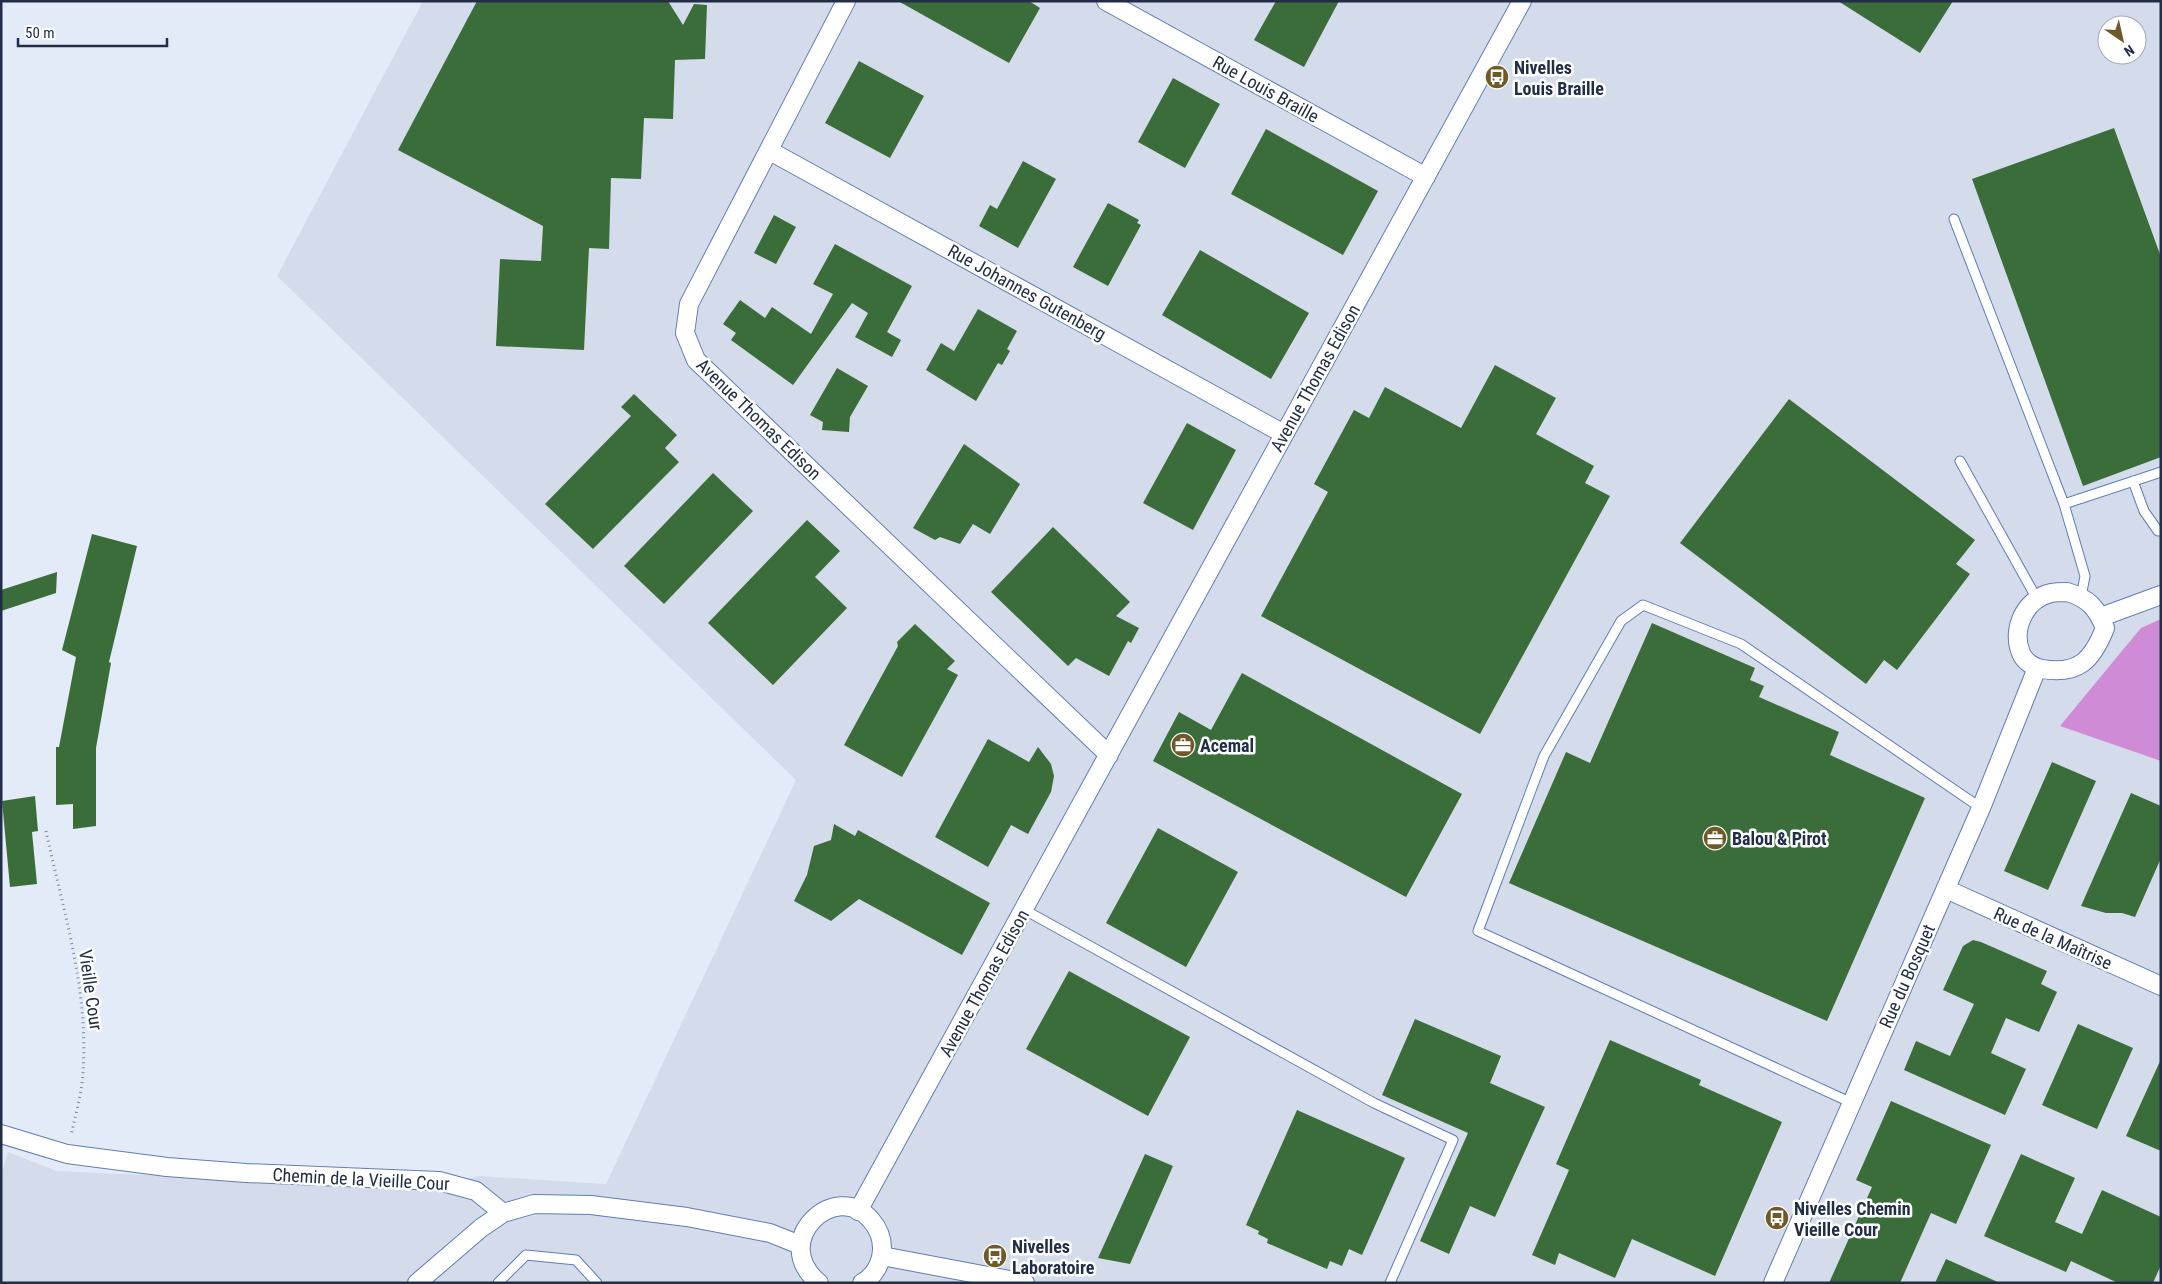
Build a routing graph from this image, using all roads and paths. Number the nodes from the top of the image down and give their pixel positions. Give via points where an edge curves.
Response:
1 (846, 1) edge
2 (1106, 1) edge
3 (1522, 1) edge
4 (770, 151) junction
5 (1426, 177) junction
6 (1954, 219) dead end
7 (1284, 434) junction
8 (1960, 461) dead end
9 (2161, 472) edge
10 (2133, 481) junction
11 (2064, 504) junction
12 (2161, 531) edge
13 (2161, 595) edge
14 (2082, 597) junction
15 (2037, 599) junction
16 (2100, 617) junction
17 (2037, 668) junction
18 (1109, 755) junction
19 (1981, 808) junction
20 (46, 831) dead end
21 (1946, 889) junction
22 (1032, 914) dead end
23 (2161, 986) edge
24 (1852, 1102) junction
25 (1, 1134) edge
26 (68, 1154) junction
27 (858, 1211) junction
28 (504, 1213) junction
29 (800, 1245) junction
30 (882, 1256) junction
31 (416, 1283) edge
32 (498, 1283) edge
33 (597, 1283) edge
34 (819, 1283) edge
35 (862, 1283) edge
36 (1024, 1283) edge
37 (1390, 1283) edge
38 (1773, 1283) edge

1 - 4 street, Avenue Thomas Edison
2 - 5 street, Rue Louis Braille
3 - 5 street, Avenue Thomas Edison
4 - 7 street, Rue Johannes Gutenberg
4 - 18 street, Avenue Thomas Edison via 689,304 685,333 696,360
5 - 7 street, Avenue Thomas Edison
6 - 11 lane
7 - 18 street, Avenue Thomas Edison
8 - 15 lane
9 - 10 lane
10 - 11 lane
10 - 12 lane via 2144,511
11 - 14 lane via 2085,576
13 - 16 street
14 - 15 street via 2067,592 2051,593
14 - 16 street via 2094,606
15 - 17 street via 2021,617 2018,632 2021,654
16 - 17 street via 2105,628 2093,652 2083,662 2059,672
17 - 19 street, Rue du Bosquet
18 - 27 street, Avenue Thomas Edison
19 - 21 street, Rue du Bosquet
19 - 24 lane via 1741,644 1643,605 1621,621 1544,756 1478,931
20 - 26 path, Vieille Cour via 78,974 84,1019 83,1074
21 - 23 street, Rue de la Maîtrise
21 - 24 street, Rue du Bosquet
22 - 37 lane via 1374,1103 1452,1140
24 - 38 street, Rue du Bosquet
25 - 26 street, Chemin de la Vieille Cour
26 - 28 street, Chemin de la Vieille Cour via 115,1162 226,1172 439,1181 476,1191
27 - 29 street via 836,1207 822,1212 810,1220
27 - 30 street via 877,1228 882,1241
28 - 29 street via 534,1204 591,1205 687,1217 770,1233
28 - 31 street via 481,1228
29 - 34 street via 804,1266
30 - 35 street via 876,1269
30 - 36 street
32 - 33 lane via 526,1255 576,1260

